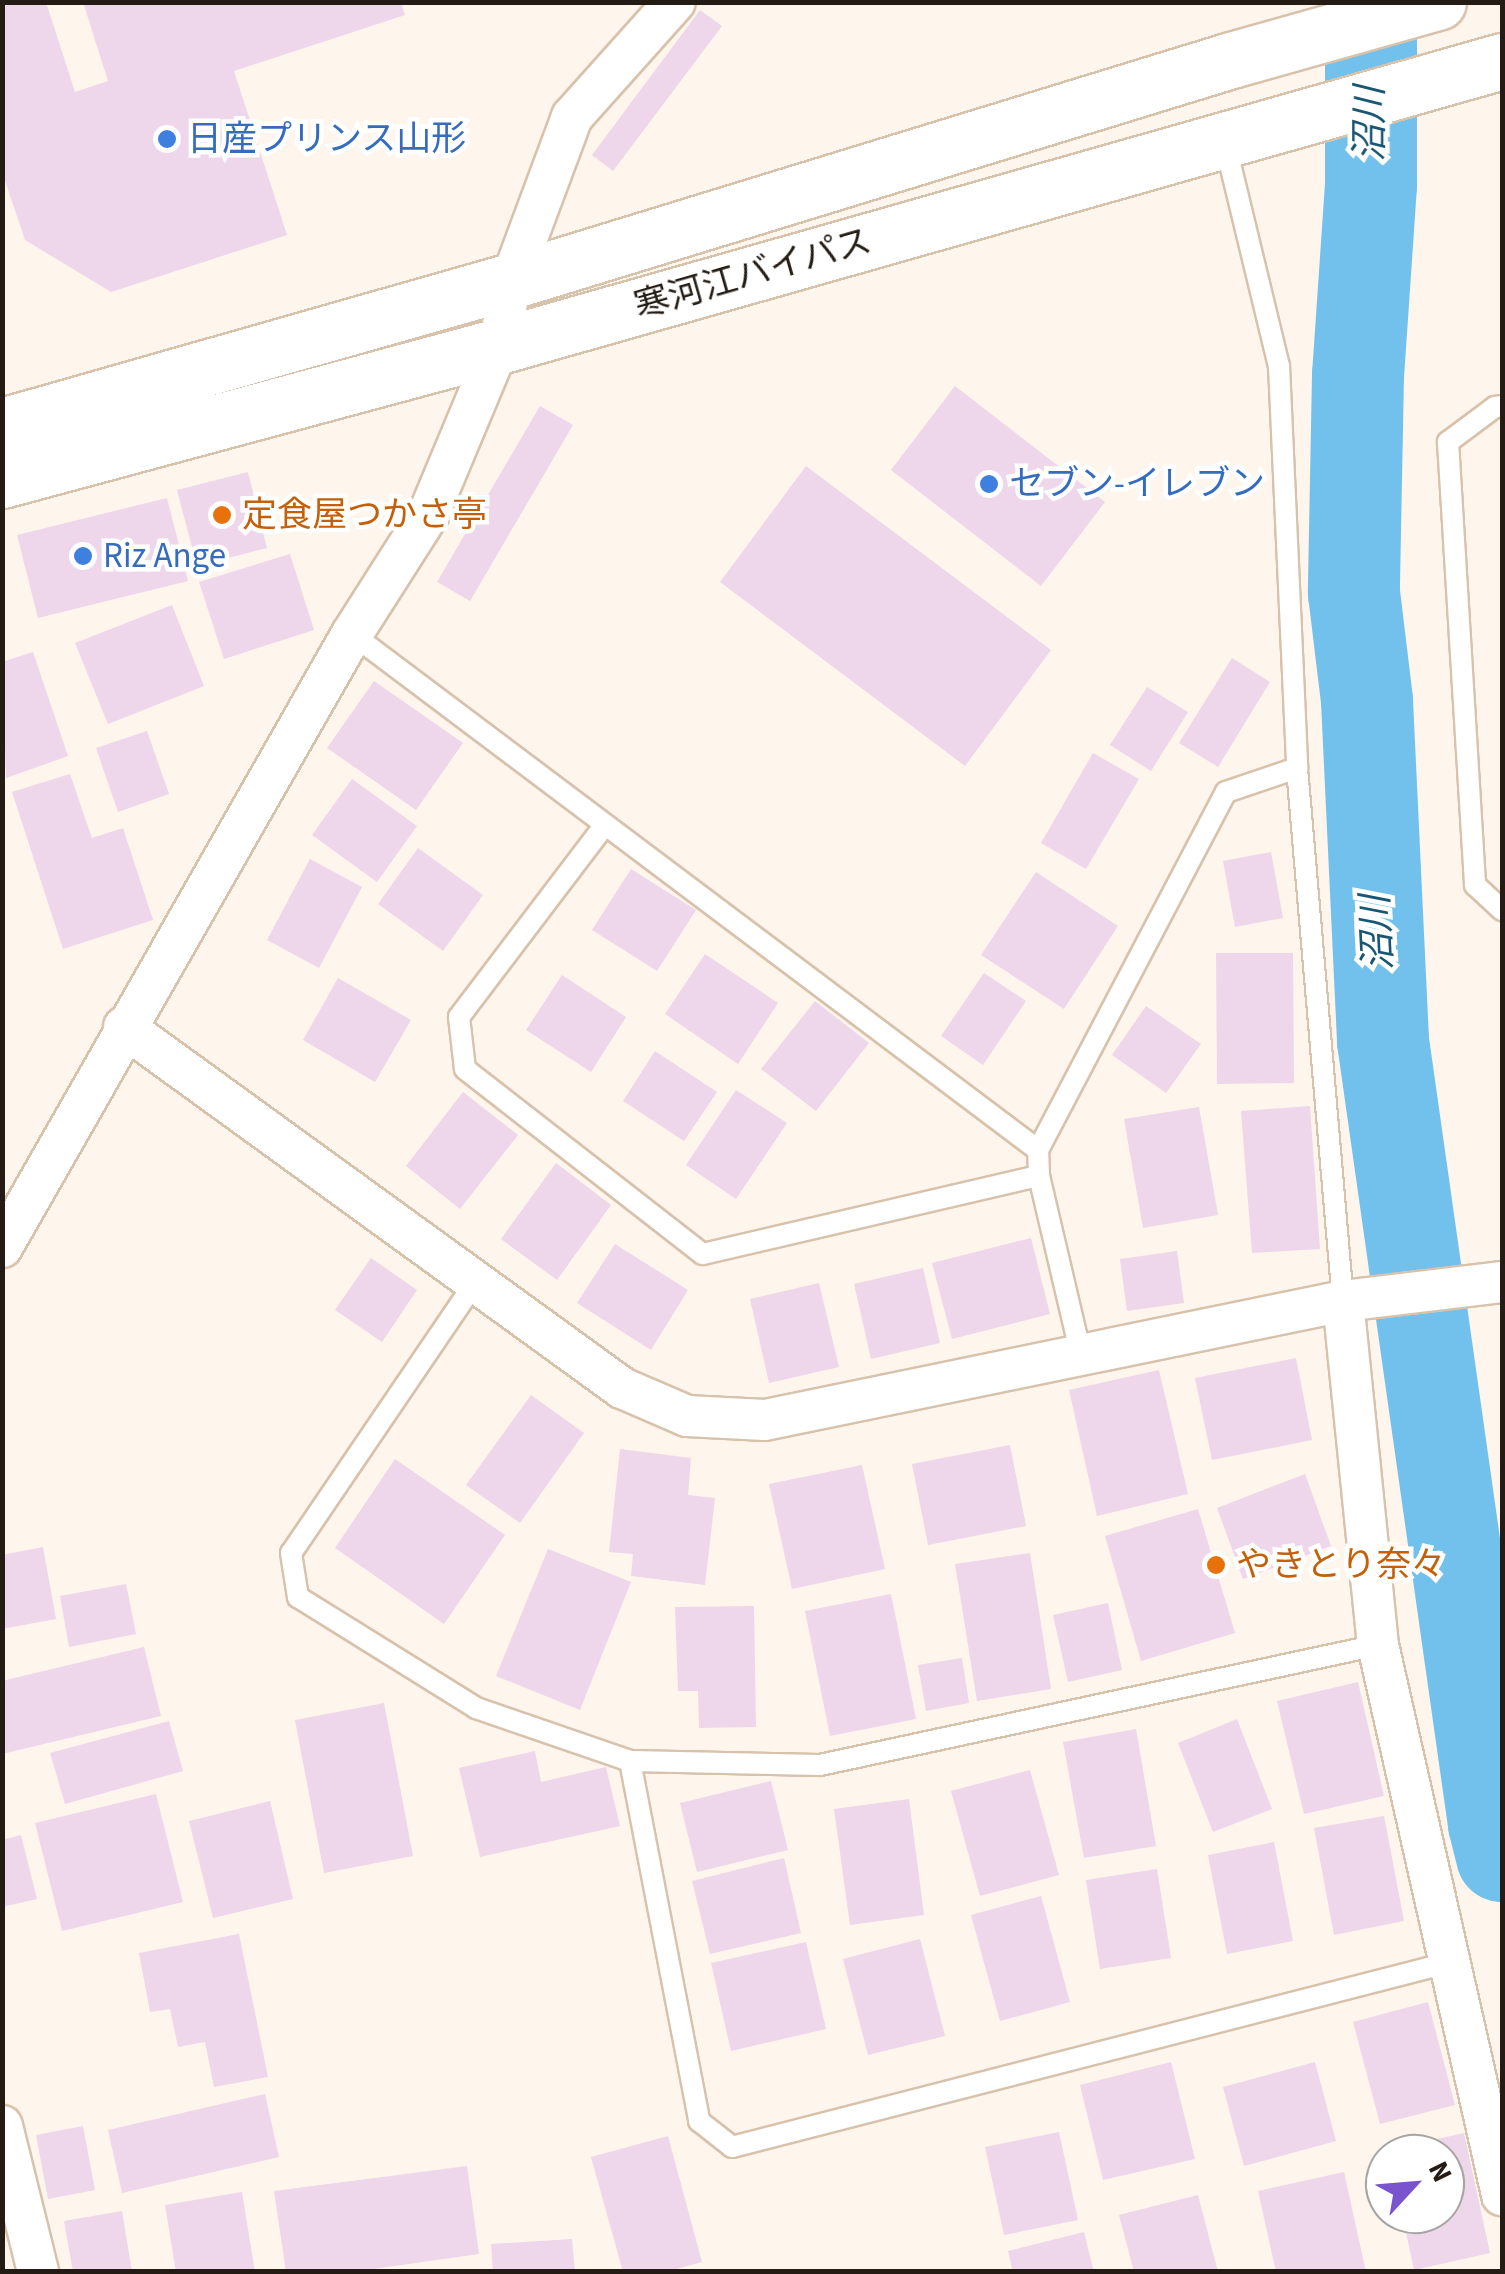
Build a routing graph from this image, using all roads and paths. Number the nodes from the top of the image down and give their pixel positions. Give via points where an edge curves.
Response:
1 (674, 2) edge
2 (1438, 2) edge
3 (1502, 61) edge
4 (1225, 141) junction
5 (511, 281) junction
6 (498, 346) junction
7 (1502, 406) edge
8 (2, 426) edge
9 (2, 480) edge
10 (352, 634) junction
11 (1297, 768) junction
12 (604, 826) junction
13 (1502, 910) edge
14 (124, 1027) junction
15 (1038, 1150) junction
16 (1039, 1176) junction
17 (2, 1247) edge
18 (1486, 1283) edge
19 (474, 1284) junction
20 (1343, 1301) junction
21 (1082, 1355) junction
22 (1378, 1644) junction
23 (630, 1761) junction
24 (1447, 1963) junction
25 (2, 2126) edge
26 (1502, 2195) edge
27 (38, 2272) edge

1 - 5 street via 572,116
2 - 5 highway, 寒河江バイパス
3 - 4 highway, 寒河江バイパス
4 - 6 highway, 寒河江バイパス
4 - 11 lane via 1279,366
5 - 6 street
5 - 8 highway, 寒河江バイパス
6 - 9 highway, 寒河江バイパス
6 - 10 street via 429,513
7 - 13 lane via 1448,442 1475,885
10 - 12 lane
10 - 14 street
11 - 15 lane via 1226,792
11 - 20 lane
12 - 15 lane
12 - 16 lane via 459,1017 465,1069 703,1254
14 - 17 street
14 - 19 street
15 - 16 lane
16 - 21 lane
18 - 20 street
19 - 21 street via 622,1388 687,1416 765,1420
19 - 23 lane via 291,1553 298,1597 476,1708
20 - 21 street
20 - 22 street
22 - 23 lane via 820,1765
22 - 24 street
23 - 24 lane via 700,2122 732,2147
24 - 26 street
25 - 27 street

